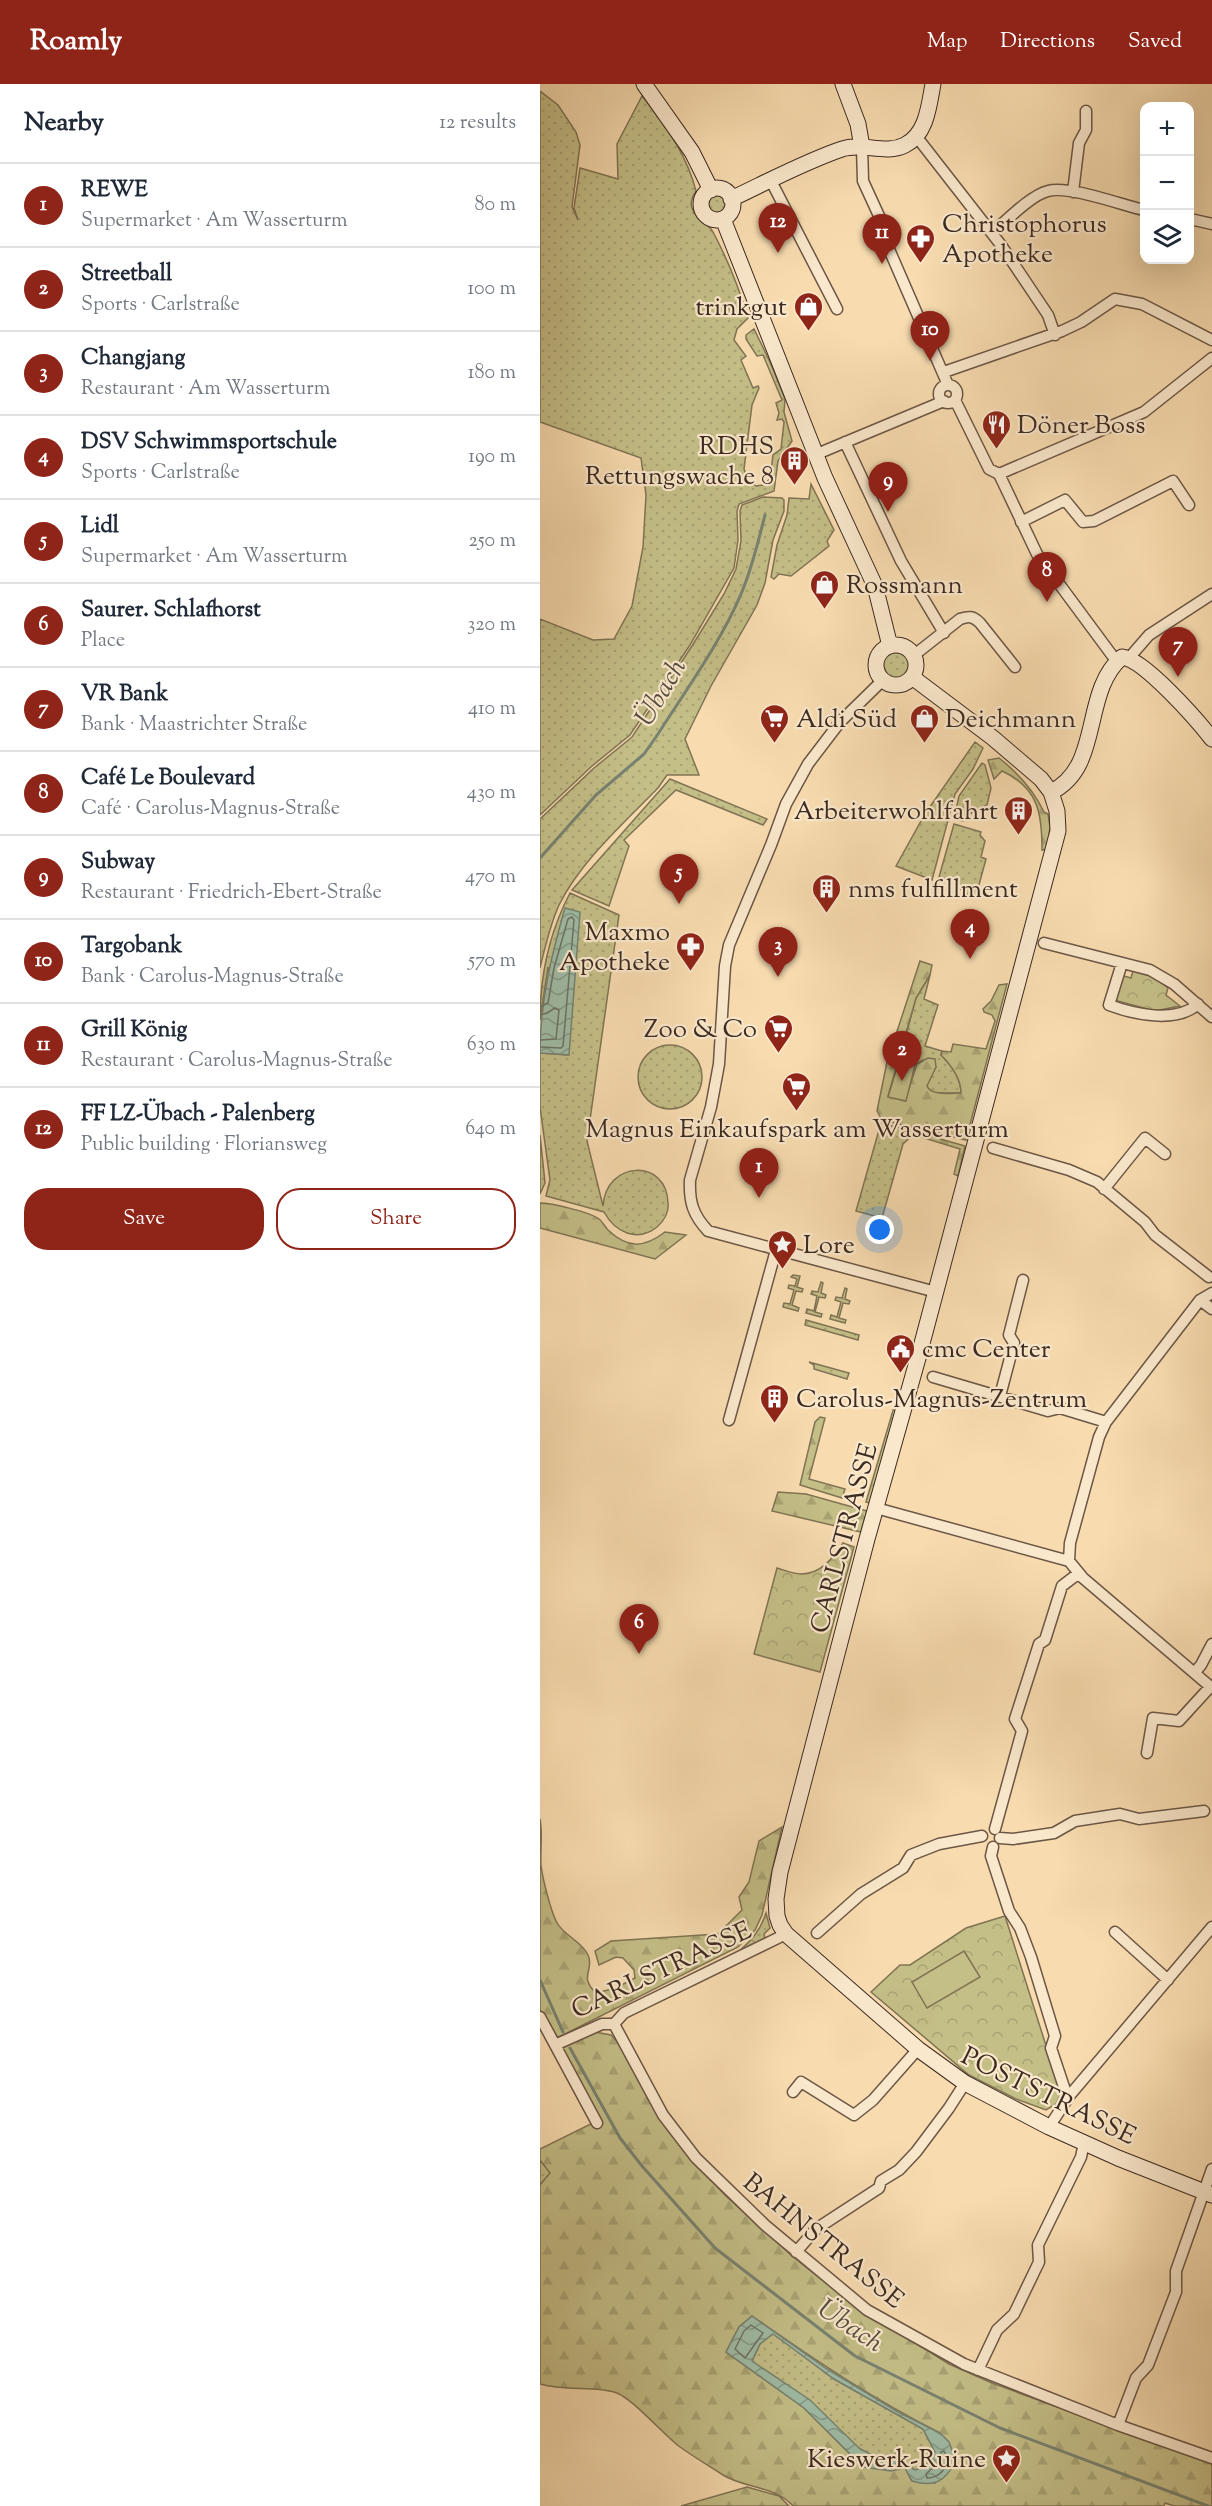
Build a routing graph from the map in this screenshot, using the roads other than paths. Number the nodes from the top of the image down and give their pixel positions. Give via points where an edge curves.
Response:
1 (644, 84) edge
2 (843, 84) edge
3 (933, 84) edge
4 (1086, 111) dead end
5 (916, 136) junction
6 (862, 147) junction
7 (771, 181) junction
8 (711, 190) junction
9 (1073, 192) junction
10 (731, 198) junction
11 (1140, 209) edge
12 (723, 219) junction
13 (1194, 220) edge
14 (1212, 224) edge
15 (992, 233) junction
16 (837, 309) dead end
17 (1054, 335) junction
18 (1212, 340) edge
19 (1212, 358) edge
20 (944, 372) junction
21 (949, 400) junction
22 (844, 442) junction
23 (817, 454) junction
24 (999, 474) junction
25 (1189, 505) dead end
26 (1021, 522) junction
27 (1212, 594) edge
28 (944, 633) junction
29 (891, 646) junction
30 (913, 656) junction
31 (1123, 660) junction
32 (1015, 667) dead end
33 (912, 677) junction
34 (883, 680) junction
35 (1212, 739) edge
36 (1051, 792) junction
37 (1044, 943) dead end
38 (1122, 963) junction
39 (1198, 1004) junction
40 (1212, 1017) edge
41 (993, 1148) dead end
42 (1164, 1154) dead end
43 (1104, 1189) junction
44 (776, 1250) junction
45 (1210, 1275) edge
46 (1023, 1280) dead end
47 (936, 1292) junction
48 (1212, 1293) edge
49 (1200, 1300) junction
50 (1212, 1309) edge
51 (933, 1377) dead end
52 (1000, 1396) junction
53 (729, 1420) dead end
54 (1106, 1422) junction
55 (876, 1508) junction
56 (1069, 1561) junction
57 (1079, 1573) junction
58 (1212, 1644) edge
59 (1195, 1672) junction
60 (1211, 1687) edge
61 (1148, 1753) dead end
62 (1204, 1811) dead end
63 (996, 1838) junction
64 (777, 1916) joint
65 (1212, 1927) edge
66 (1115, 1932) dead end
67 (818, 1933) dead end
68 (786, 1934) junction
69 (1168, 1980) junction
70 (540, 2017) edge
71 (614, 2024) junction
72 (555, 2045) junction
73 (918, 2049) junction
74 (964, 2083) junction
75 (793, 2092) dead end
76 (1070, 2095) junction
77 (597, 2123) dead end
78 (1049, 2127) junction
79 (1084, 2143) junction
80 (1212, 2169) edge
81 (1208, 2193) edge
82 (796, 2252) junction
83 (978, 2370) junction
84 (1118, 2425) junction
85 (1212, 2458) edge

1 - 8 main road via 692,152
2 - 6 main road
3 - 5 main road via 927,115
4 - 9 street via 1086,130 1079,143
5 - 6 main road via 893,149
5 - 15 street
6 - 7 main road via 842,149
6 - 20 street via 861,169 868,194
7 - 10 main road
7 - 16 street
8 - 10 main road via 723,190
8 - 12 main road via 702,198 702,210 711,219
9 - 11 street
9 - 15 street via 1047,191
10 - 12 main road via 731,211
12 - 23 main road
13 - 14 street
15 - 17 street via 1048,315
17 - 18 street via 1109,302 1121,299 1142,304
17 - 20 street
19 - 24 street via 1144,412
20 - 21 street via 948,385 956,390
21 - 22 street
21 - 24 street via 989,469
22 - 23 street
22 - 28 street via 899,558
23 - 29 main road via 875,586
24 - 26 street
25 - 26 street via 1173,481 1094,521 1083,522 1065,500
26 - 31 street via 1037,554
27 - 31 street via 1149,635
28 - 30 street
28 - 32 street via 960,619 974,617
29 - 30 main road via 905,648
29 - 34 main road via 877,660 877,673
30 - 33 main road via 916,665
31 - 35 main road via 1170,692
31 - 36 main road via 1103,686 1077,769 1066,783
33 - 34 main road via 898,685
33 - 36 main road via 993,738
34 - 44 street via 840,722 808,764 786,804 729,945 725,966 719,1064 690,1180 692,1209 708,1231
36 - 47 main road, CARLSTRASSE via 1058,831
37 - 38 street
38 - 39 street via 1153,972
38 - 39 street via 1109,1005 1151,1016 1183,1012
39 - 40 street
41 - 43 street via 1069,1170
42 - 43 street via 1145,1138
43 - 45 street via 1145,1222 1156,1236
44 - 47 street
44 - 53 street
45 - 49 street
46 - 52 street via 1009,1335 1014,1343
47 - 55 main road, CARLSTRASSE
48 - 49 street
49 - 50 street
49 - 54 street
51 - 52 street
52 - 54 street via 1048,1411 1060,1408
54 - 56 street via 1070,1542
55 - 56 street
55 - 64 main road, CARLSTRASSE via 780,1872
56 - 57 street
57 - 59 street
57 - 63 street via 1062,1586 1015,1719 1022,1731
58 - 59 street
59 - 60 street
60 - 61 street via 1179,1721 1153,1718
62 - 63 street via 1139,1819 1120,1814 1075,1821 1054,1833
63 - 67 street via 985,1845 982,1836 912,1855 903,1868 861,1894
63 - 76 street via 991,1856 1008,1911 1020,1928 1032,1960 1055,2036 1051,2048
64 - 68 main road, POSTSTRASSE
65 - 69 street
66 - 69 street
68 - 71 street, CARLSTRASSE via 624,2013
68 - 73 main road, POSTSTRASSE
69 - 76 street
70 - 72 street
71 - 72 street, CARLSTRASSE via 602,2024
71 - 82 street, BAHNSTRASSE via 653,2097 682,2140 714,2178
72 - 77 street
73 - 74 main road, POSTSTRASSE
73 - 75 street via 873,2100 854,2115 801,2082
74 - 78 main road, POSTSTRASSE
74 - 82 street via 931,2134 899,2170 881,2181 879,2188 816,2229
76 - 78 street
78 - 79 main road, POSTSTRASSE
79 - 81 main road, POSTSTRASSE
79 - 83 street via 1038,2246 1038,2264 1014,2314 997,2330
80 - 81 street
81 - 84 street via 1176,2271 1176,2292 1148,2365 1136,2378
82 - 83 street, BAHNSTRASSE via 867,2310
83 - 84 street, BAHNSTRASSE
84 - 85 street, BAHNSTRASSE

